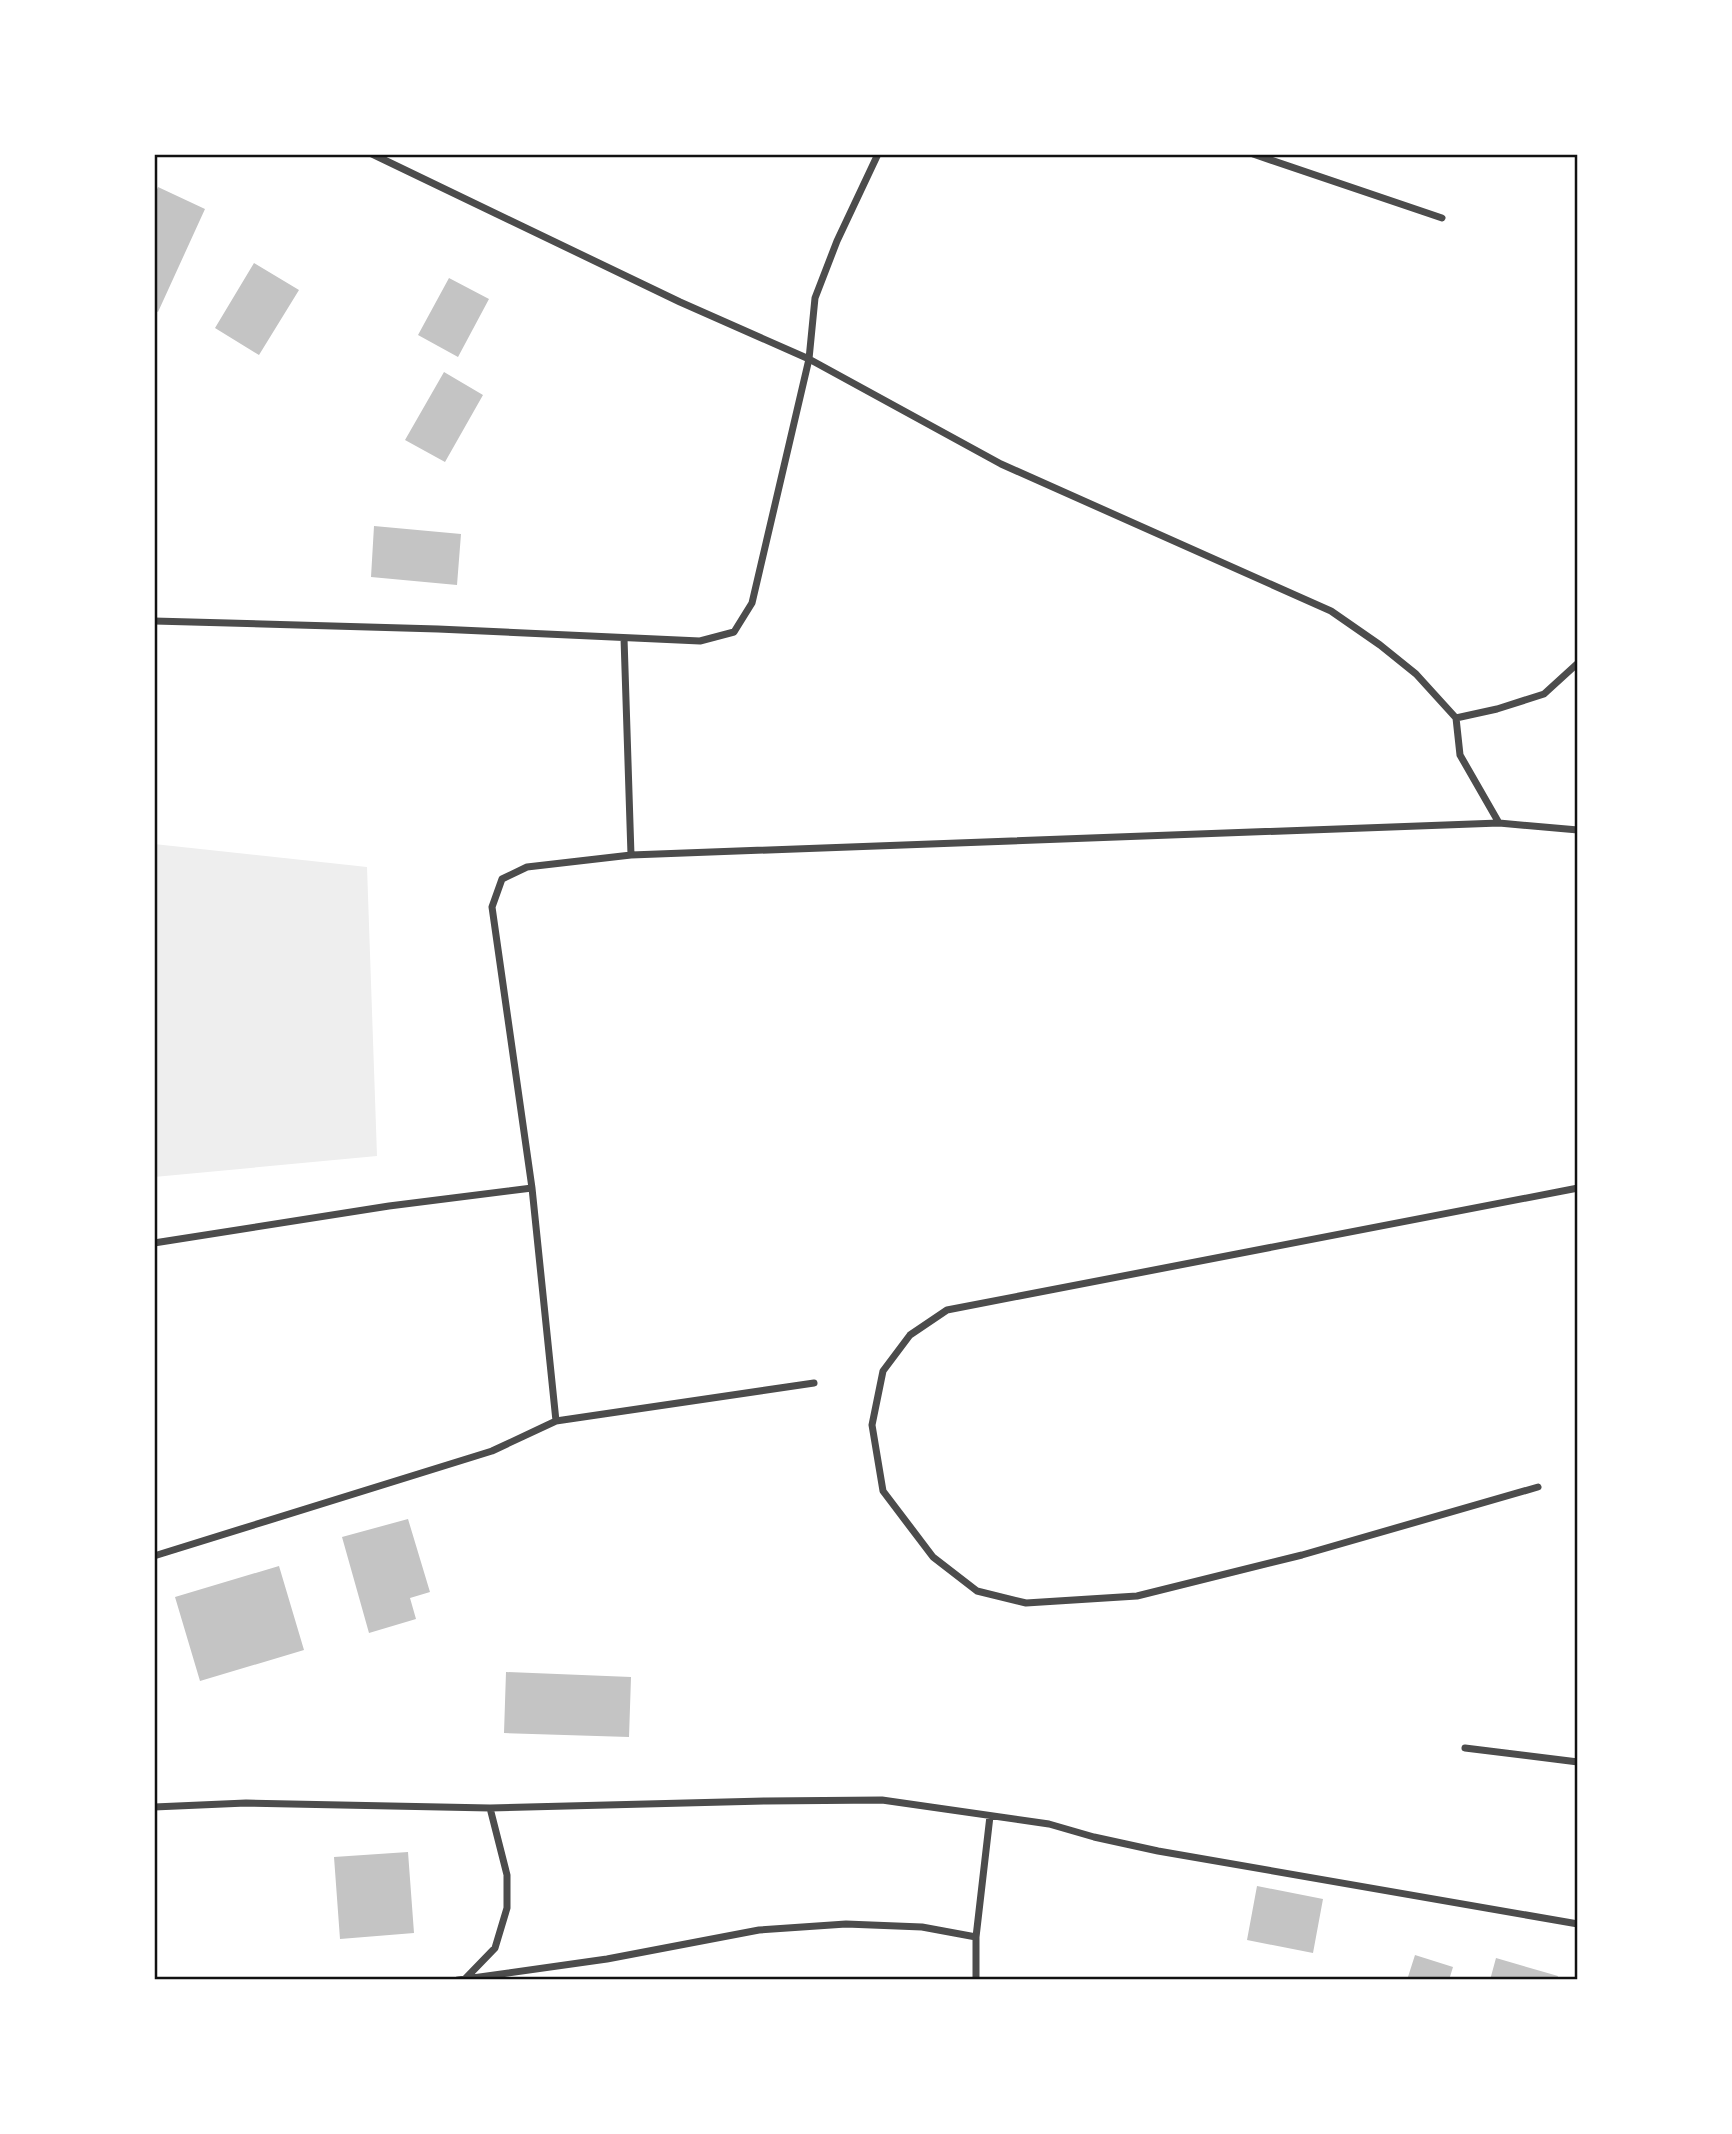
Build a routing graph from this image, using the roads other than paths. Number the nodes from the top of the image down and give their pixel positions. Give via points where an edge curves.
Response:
1 (372, 154) edge
2 (878, 154) edge
3 (1253, 154) edge
4 (1443, 218) dead end
5 (808, 359) junction
6 (154, 621) edge
7 (624, 638) junction
8 (1578, 663) edge
9 (1456, 718) junction
10 (1499, 823) junction
11 (1578, 830) edge
12 (631, 855) junction
13 (532, 1188) junction
14 (1578, 1188) edge
15 (154, 1244) edge
16 (814, 1383) dead end
17 (556, 1421) junction
18 (1538, 1487) dead end
19 (154, 1556) edge
20 (1465, 1748) dead end
21 (1578, 1762) edge
22 (154, 1807) edge
23 (490, 1808) junction
24 (990, 1816) junction
25 (1578, 1924) edge
26 (976, 1937) junction
27 (463, 1979) edge
28 (976, 1980) edge

1 - 5 street
2 - 5 street via 815,298
3 - 4 street
5 - 7 street via 752,603 734,632 700,641
5 - 9 street via 1001,464 1331,611 1416,674
6 - 7 street
7 - 12 street
8 - 9 street via 1544,694
9 - 10 street via 1460,755
10 - 11 street
10 - 12 street
12 - 13 street via 527,867 502,879 492,907
13 - 15 street
13 - 17 street
14 - 18 street via 947,1310 910,1335 883,1371 872,1424 883,1491 933,1557 977,1591 1026,1603 1137,1596 1302,1555
16 - 17 street
17 - 19 street via 492,1451
20 - 21 street
22 - 23 street via 246,1803
23 - 24 street via 882,1800
23 - 27 street via 507,1875 507,1908 495,1948
24 - 25 street via 1049,1824 1158,1851
24 - 26 street
26 - 27 street via 922,1927 846,1924 759,1930 607,1959
26 - 28 street

